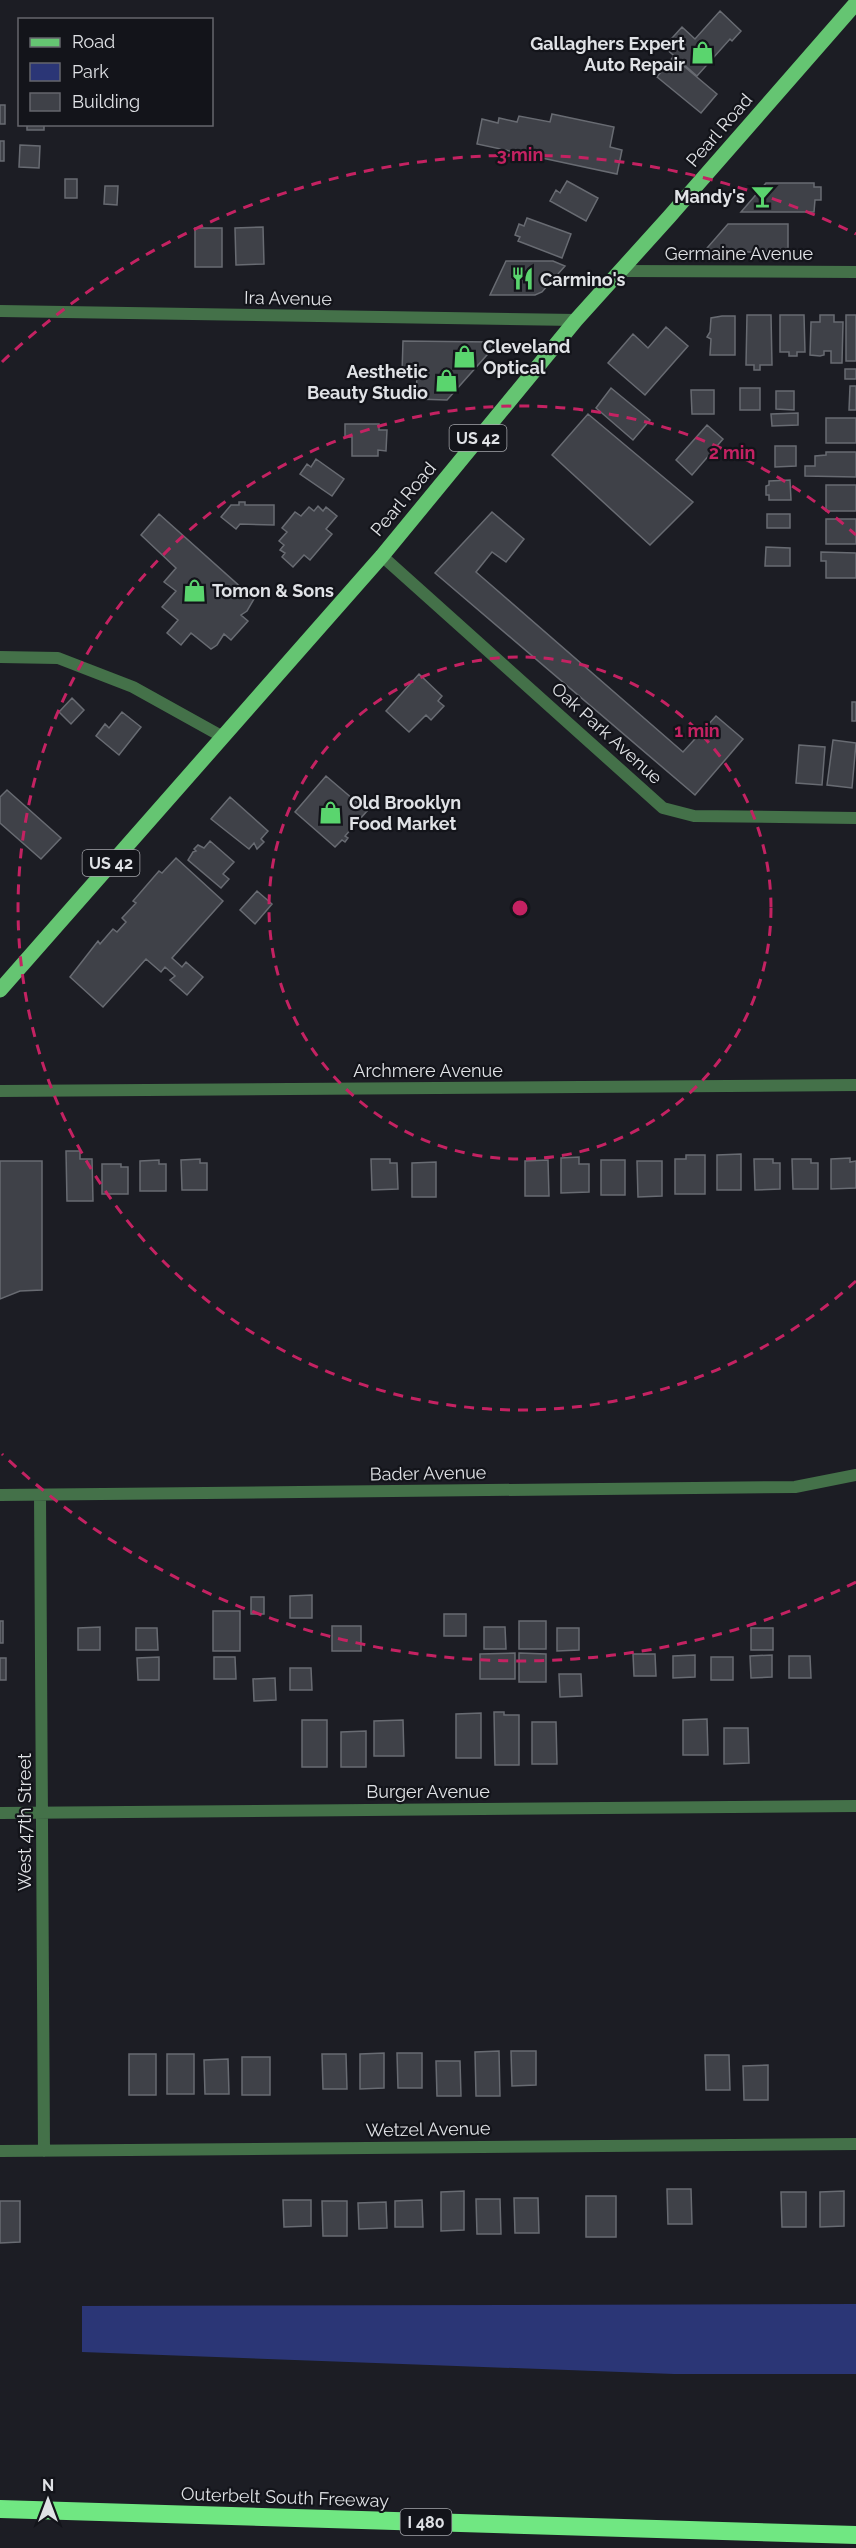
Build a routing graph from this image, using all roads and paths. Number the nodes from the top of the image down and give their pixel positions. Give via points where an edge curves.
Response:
1 (856, 3) edge
2 (622, 271) junction
3 (856, 272) edge
4 (0, 311) edge
5 (576, 320) junction
6 (382, 556) junction
7 (0, 657) edge
8 (223, 737) junction
9 (856, 818) edge
10 (0, 990) edge
11 (856, 1085) edge
12 (0, 1091) edge
13 (856, 1475) edge
14 (40, 1494) junction
15 (0, 1495) edge
16 (856, 1806) edge
17 (0, 1813) edge
18 (41, 1813) junction
19 (856, 2144) edge
20 (0, 2151) edge
21 (44, 2151) junction
22 (0, 2509) edge
23 (855, 2535) edge

1 - 2 main road, Pearl Road / US 42
2 - 3 street, Germaine Avenue
2 - 5 main road, Pearl Road / US 42
4 - 5 street, Ira Avenue
5 - 6 main road, Pearl Road / US 42
6 - 8 main road, Pearl Road / US 42
6 - 9 street, Oak Park Avenue via 663,808 694,816
7 - 8 street via 58,658 132,687
8 - 10 main road, Pearl Road / US 42
11 - 12 street, Archmere Avenue
13 - 14 street, Bader Avenue via 795,1487
14 - 15 street, Bader Avenue
14 - 18 street, West 47th Street
16 - 18 street, Burger Avenue
17 - 18 street, Burger Avenue
18 - 21 street, West 47th Street
19 - 21 street, Wetzel Avenue
20 - 21 street, Wetzel Avenue
22 - 23 highway, Outerbelt South Freeway / I 480

